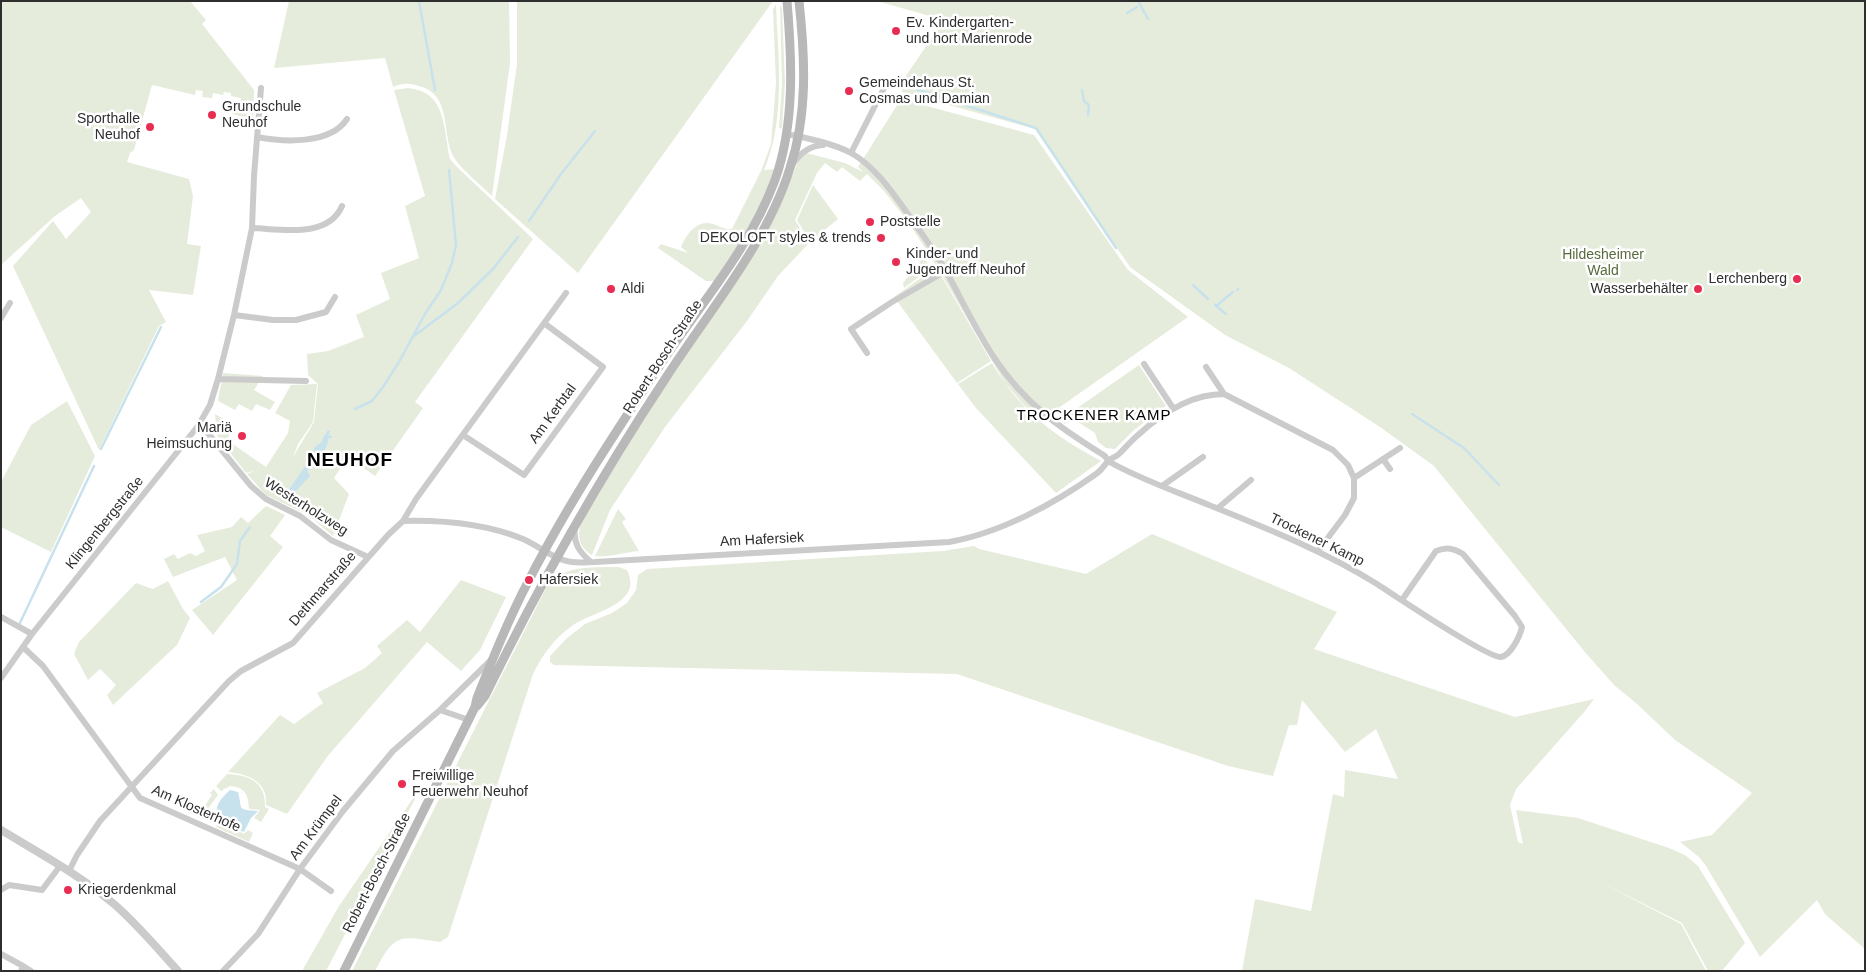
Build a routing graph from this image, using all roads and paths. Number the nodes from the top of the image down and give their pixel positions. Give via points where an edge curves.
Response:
1 (787, 1) edge
2 (799, 1) edge
3 (261, 88) dead end
4 (884, 88) dead end
5 (346, 118) dead end
6 (786, 134) junction
7 (798, 136) junction
8 (256, 137) junction
9 (830, 145) junction
10 (852, 153) junction
11 (790, 168) junction
12 (342, 206) dead end
13 (252, 228) junction
14 (946, 271) junction
15 (566, 293) dead end
16 (335, 298) dead end
17 (10, 303) dead end
18 (234, 315) junction
19 (1, 318) edge
20 (544, 323) junction
21 (866, 353) dead end
22 (1144, 364) dead end
23 (1206, 367) dead end
24 (218, 379) junction
25 (306, 381) dead end
26 (1224, 394) junction
27 (1173, 408) junction
28 (198, 426) junction
29 (463, 435) junction
30 (1400, 448) dead end
31 (1203, 457) dead end
32 (1383, 458) junction
33 (1108, 461) junction
34 (1390, 469) dead end
35 (1354, 478) junction
36 (1252, 480) dead end
37 (1162, 486) junction
38 (1218, 508) junction
39 (403, 521) junction
40 (575, 523) junction
41 (545, 550) junction
42 (1318, 551) junction
43 (557, 556) junction
44 (368, 557) junction
45 (591, 562) junction
46 (1402, 600) junction
47 (1, 617) edge
48 (32, 634) junction
49 (23, 647) junction
50 (493, 658) junction
51 (1, 678) edge
52 (475, 707) junction
53 (440, 710) junction
54 (469, 720) junction
55 (132, 786) junction
56 (1, 830) edge
57 (60, 866) junction
58 (300, 869) junction
59 (69, 871) junction
60 (1, 890) edge
61 (330, 891) dead end
62 (1, 954) edge
63 (22, 969) edge
64 (175, 969) edge
65 (31, 971) edge
66 (223, 971) edge
67 (344, 971) edge

1 - 6 main road, Robert-Bosch-Straße via 791,66
2 - 7 main road, Robert-Bosch-Straße via 804,65
3 - 8 street, Klingenbergstraße
4 - 10 street
5 - 8 street via 341,127 309,139 276,141
6 - 7 street, Trockener Kamp
6 - 41 main road, Robert-Bosch-Straße via 775,178 746,239 602,452
7 - 9 street, Trockener Kamp
7 - 11 main road, Robert-Bosch-Straße
8 - 13 street, Klingenbergstraße
9 - 10 street, Trockener Kamp
9 - 11 street via 806,150
10 - 14 street, Trockener Kamp via 890,188
11 - 40 main road, Robert-Bosch-Straße via 771,217 756,243 657,390
12 - 13 street via 329,222 316,228
13 - 18 street, Klingenbergstraße
14 - 21 street via 850,329
14 - 33 street, Trockener Kamp via 994,356 1022,393 1052,422
15 - 20 street, Dethmarstraße
16 - 18 street via 326,312 296,320
17 - 19 street
18 - 24 street, Klingenbergstraße
20 - 29 street, Dethmarstraße
20 - 29 street, Am Kerbtal via 603,367 524,476
22 - 27 street
23 - 26 street
24 - 25 street
24 - 28 street, Klingenbergstraße via 210,405
26 - 27 street, Am Hafersiek via 1197,397
26 - 35 street via 1333,450 1348,465
27 - 33 street, Am Hafersiek
28 - 44 street, Westerholzweg via 266,499 300,516 331,540
28 - 48 street, Klingenbergstraße
29 - 39 street, Dethmarstraße
30 - 32 street
31 - 37 street
32 - 34 street
32 - 35 street
33 - 37 street, Trockener Kamp
33 - 45 street, Am Hafersiek via 1098,473 1051,503 970,538 917,545
35 - 42 street via 1354,498
36 - 38 street
37 - 38 street, Trockener Kamp
38 - 42 street, Trockener Kamp
39 - 41 street, Am Hafersiek via 450,522 482,528 524,540
39 - 44 street, Dethmarstraße
40 - 43 main road, Robert-Bosch-Straße
40 - 45 street via 575,543 580,553
41 - 43 street, Am Hafersiek
41 - 50 main road, Robert-Bosch-Straße
42 - 46 street, Trockener Kamp
43 - 45 street, Am Hafersiek via 570,562
43 - 52 main road, Robert-Bosch-Straße via 485,696
44 - 55 street, Dethmarstraße via 292,642 229,681
46 - 46 street, Trockener Kamp via 1469,642 1500,657 1520,635 1522,627 1515,616 1467,558 1454,548 1436,550
47 - 48 street
48 - 49 street, Klingenbergstraße
49 - 51 street, Klingenbergstraße
49 - 55 street, Am Klosterhofe via 43,666
50 - 52 main road, Robert-Bosch-Straße
50 - 53 street, Am Krümpel
52 - 54 main road, Robert-Bosch-Straße
53 - 54 street
53 - 58 street, Am Krümpel via 393,752
54 - 67 main road, Robert-Bosch-Straße
55 - 58 street, Am Klosterhofe via 140,798
55 - 59 street, Dethmarstraße via 90,835
56 - 57 street
57 - 59 street
57 - 60 street via 42,890 9,885
58 - 61 street, Am Klosterhofe
58 - 66 street, Am Krümpel via 258,934
59 - 64 street via 114,904
62 - 63 street
63 - 65 street

